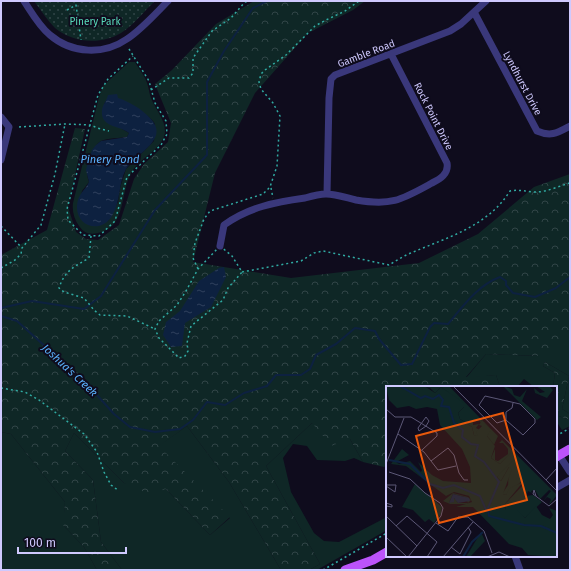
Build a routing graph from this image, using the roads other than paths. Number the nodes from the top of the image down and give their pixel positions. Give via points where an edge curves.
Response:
1 (24, 1) edge
2 (168, 1) edge
3 (486, 1) edge
4 (474, 12) junction
5 (391, 54) junction
6 (1, 118) edge
7 (570, 126) edge
8 (1, 160) edge
9 (327, 194) junction
10 (220, 246) road end
11 (570, 449) edge
12 (558, 456) edge
13 (570, 472) edge
14 (570, 480) edge
15 (557, 487) edge
16 (386, 553) edge
17 (515, 557) edge
18 (373, 560) junction
19 (345, 570) edge
20 (363, 570) edge
21 (520, 570) edge

1 - 2 street via 41,25 58,41 71,47 91,50 112,47 126,40
3 - 4 street, Gamble Road
4 - 5 street, Gamble Road via 450,31
4 - 7 street, Lyndhurst Drive via 537,131 545,135 556,134
5 - 9 street, Gamble Road via 335,75 331,79
5 - 9 street, Rock Point Drive via 448,168 438,180 392,202 374,202
6 - 8 street via 9,127
9 - 10 street, Rock Point Drive via 274,202 238,215 224,225
11 - 12 main road
12 - 13 street
14 - 15 street
16 - 18 main road
17 - 21 street
18 - 19 main road
18 - 20 main road

